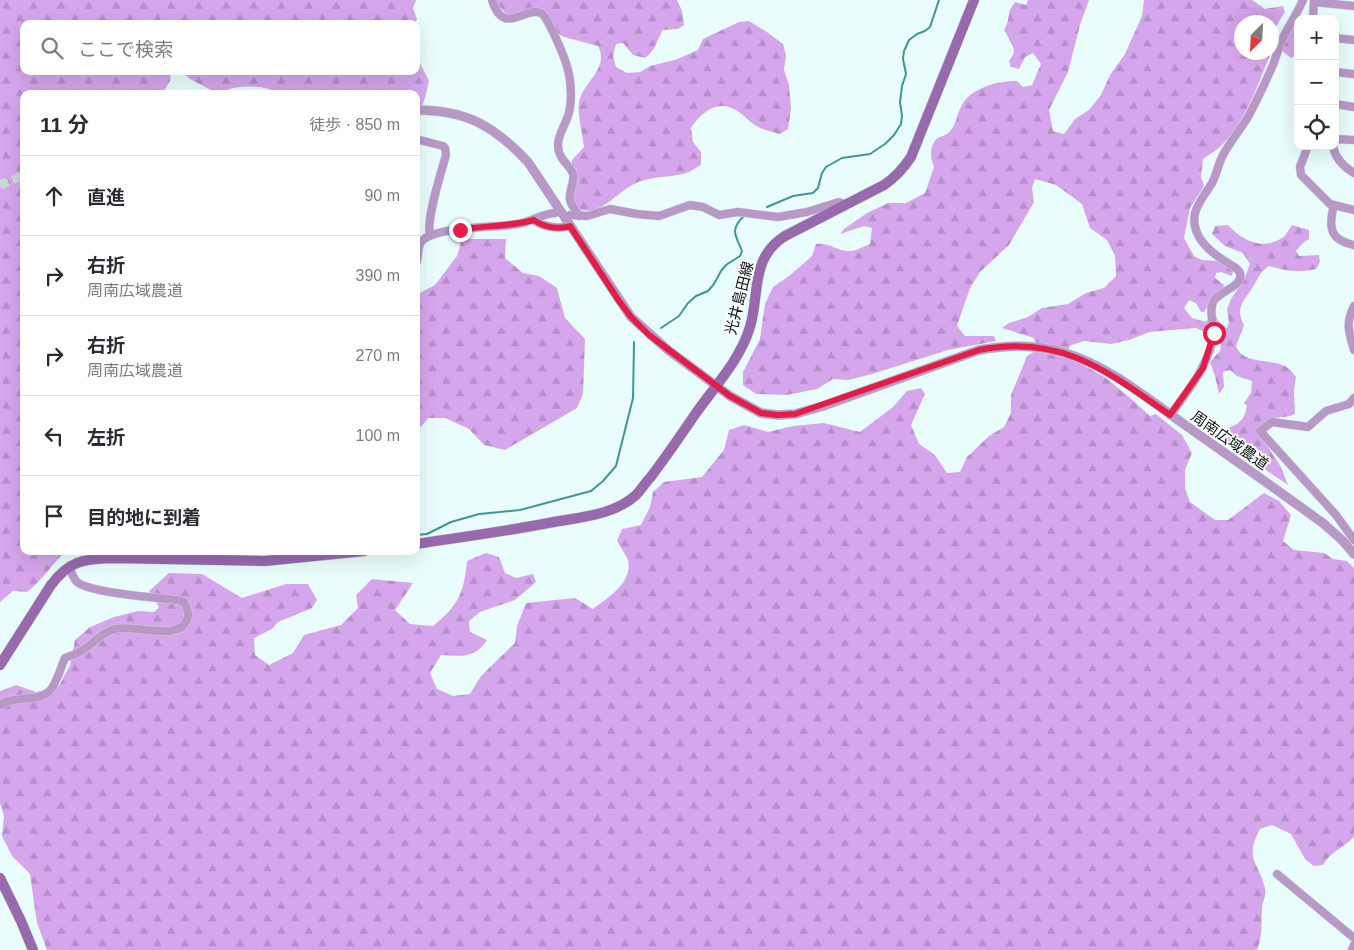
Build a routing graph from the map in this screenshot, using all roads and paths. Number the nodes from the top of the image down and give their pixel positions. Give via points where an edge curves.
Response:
1 (492, 0) edge
2 (974, 0) edge
3 (1303, 0) edge
4 (1314, 1) edge
5 (1354, 6) edge
6 (1313, 15) edge
7 (1339, 38) edge
8 (1354, 40) edge
9 (1339, 72) edge
10 (1354, 74) edge
11 (1339, 104) edge
12 (1354, 106) edge
13 (420, 110) edge
14 (1339, 139) edge
15 (1354, 140) edge
16 (420, 141) edge
17 (1306, 150) edge
18 (1335, 150) edge
19 (1354, 173) edge
20 (845, 205) junction
21 (1334, 206) junction
22 (1354, 210) edge
23 (555, 214) dead end
24 (570, 215) dead end
25 (580, 216) junction
26 (534, 220) junction
27 (570, 226) junction
28 (430, 235) junction
29 (420, 244) edge
30 (1354, 245) edge
31 (1354, 306) edge
32 (1354, 350) edge
33 (716, 385) junction
34 (1354, 398) edge
35 (1170, 415) junction
36 (1354, 540) edge
37 (420, 543) edge
38 (1354, 554) edge
39 (324, 555) edge
40 (68, 567) junction
41 (0, 665) edge
42 (0, 705) edge
43 (1276, 874) dead end
44 (0, 878) edge
45 (1354, 938) edge
46 (1354, 946) edge
47 (33, 950) edge
48 (1352, 950) edge

1 - 25 street via 498,13 508,18 517,19 533,11 542,13 549,21 569,80 570,109 558,143 559,154 573,173 570,202
2 - 20 main road, 光井島田線 via 905,166 884,185
3 - 35 street via 1247,118 1222,157 1215,177 1198,206 1195,224 1198,236 1205,247 1240,274 1234,286 1215,299 1211,310 1213,340 1203,368
4 - 5 street
4 - 6 street
7 - 8 street
9 - 10 street
11 - 12 street
13 - 27 street, 周南広域農道 via 468,117 508,141 528,162
14 - 15 street
16 - 28 street via 443,146 446,155 433,207
17 - 21 street via 1300,167 1301,175
18 - 19 street via 1345,167
20 - 25 street via 839,202 778,217 738,212 719,215 703,206 690,205 659,216 610,209
20 - 33 main road, 光井島田線 via 785,236 766,253 757,278 749,329 736,357
21 - 22 street
21 - 30 street via 1330,224 1333,233 1339,241
23 - 26 street
24 - 25 street
26 - 27 street via 545,226
26 - 28 street
27 - 33 street, 周南広域農道 via 631,317 668,350
28 - 29 street
31 - 32 street via 1348,326
33 - 35 street, 周南広域農道 via 761,413 795,414 979,350 1023,346 1065,352 1090,362
33 - 37 main road, 光井島田線 via 659,467 625,504 513,530
34 - 36 street via 1348,404 1326,411 1308,427 1272,422 1260,431 1336,515
35 - 38 street, 周南広域農道 via 1324,524
39 - 40 main road via 265,561 91,558
40 - 41 main road via 51,585
40 - 42 street via 76,581 84,586 184,602 188,618 178,630 117,628 105,632 82,651 65,658 54,685 46,694
43 - 45 street
44 - 47 main road
46 - 48 street

